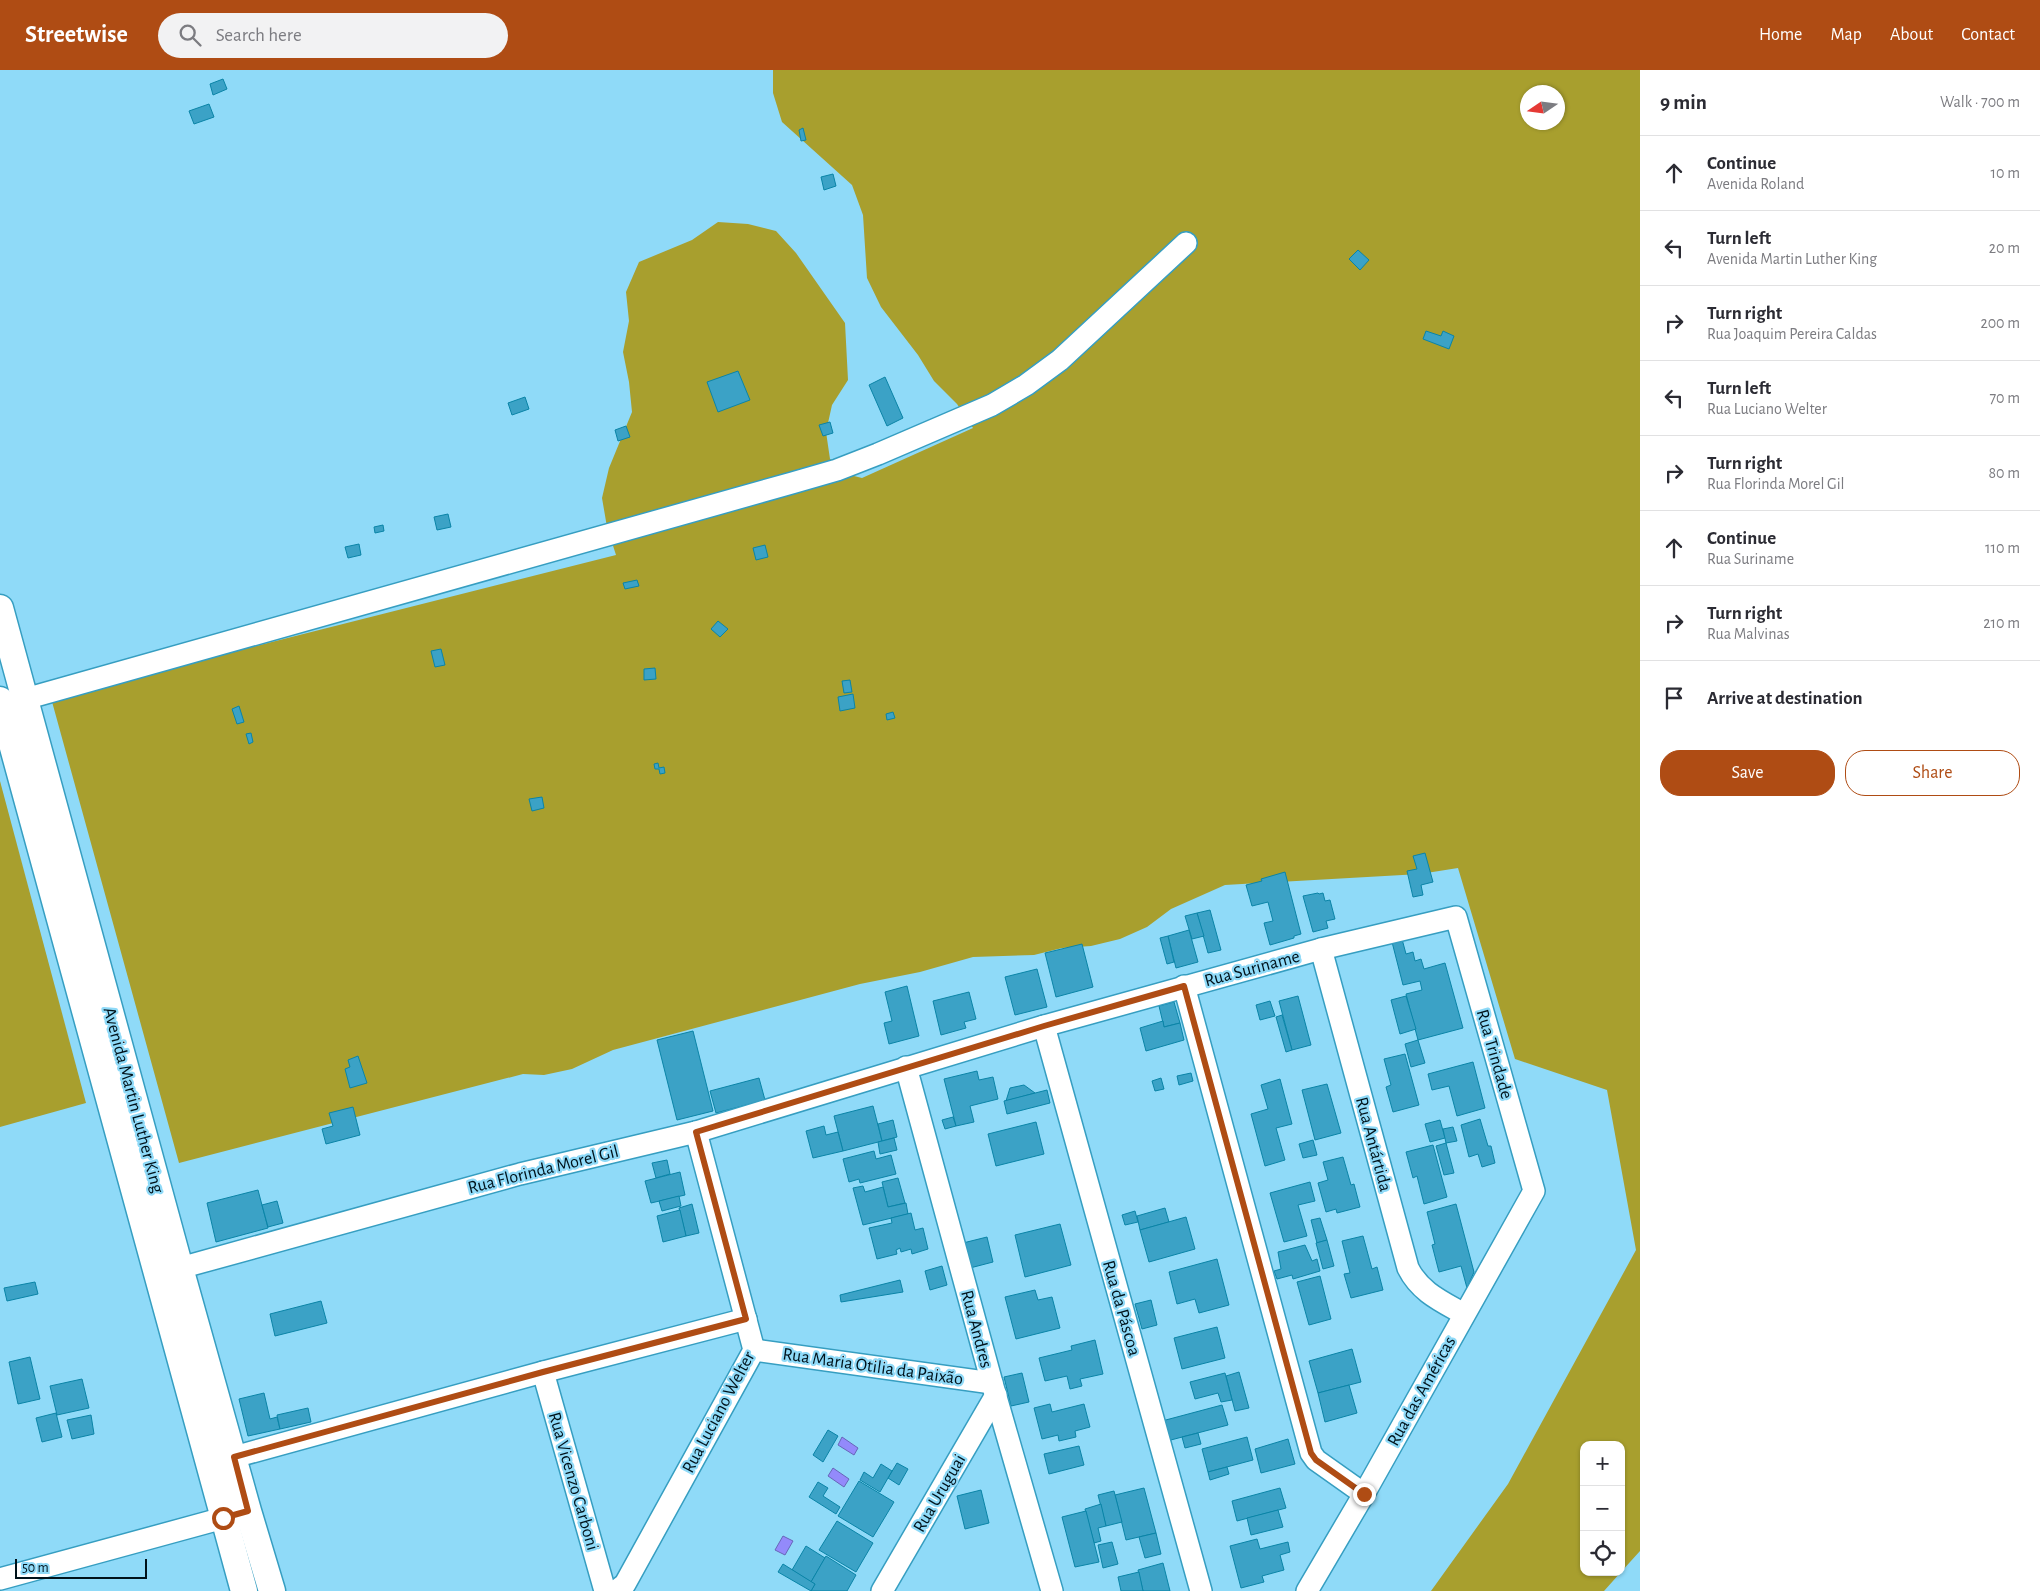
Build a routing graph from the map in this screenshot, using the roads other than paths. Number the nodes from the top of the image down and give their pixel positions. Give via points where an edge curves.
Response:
1 (1186, 243) dead end
2 (0, 608) edge
3 (12, 700) edge
4 (1456, 917) joint
5 (1321, 949) junction
6 (1184, 986) junction
7 (1044, 1026) junction
8 (906, 1067) junction
9 (696, 1132) junction
10 (1534, 1191) joint
11 (180, 1268) junction
12 (1464, 1314) junction
13 (746, 1319) junction
14 (754, 1350) junction
15 (543, 1372) junction
16 (994, 1389) junction
17 (234, 1457) junction
18 (1364, 1494) junction
19 (235, 1514) junction
20 (0, 1579) edge
21 (244, 1591) edge
22 (272, 1591) edge
23 (605, 1591) edge
24 (616, 1591) edge
25 (882, 1591) edge
26 (1052, 1591) edge
27 (1201, 1591) edge
28 (1307, 1591) edge

1 - 3 street via 1060,360 1026,385 992,405 878,454 792,483
2 - 3 main road, Avenida Martin Luther King
3 - 11 main road, Avenida Martin Luther King
3 - 19 main road, Avenida Martin Luther King
4 - 5 street, Rua Suriname
4 - 10 street, Rua Trindade
5 - 6 street, Rua Suriname
5 - 12 street, Rua Antártida via 1408,1268 1421,1288
6 - 7 street, Rua Suriname
6 - 18 street via 1311,1453
7 - 8 street, Rua Suriname
7 - 27 street, Rua da Páscoa
8 - 9 street, Rua Florinda Morel Gil
8 - 16 street, Rua Andres
9 - 11 street, Rua Florinda Morel Gil via 520,1174
9 - 13 street, Rua Luciano Welter
10 - 12 street, Rua das Américas
11 - 17 main road, Avenida Martin Luther King
12 - 18 street, Rua das Américas
13 - 14 street, Rua Luciano Welter
13 - 15 street
14 - 16 street, Rua Maria Otilia da Paixão
14 - 24 street, Rua Luciano Welter via 624,1584
15 - 17 street
15 - 23 street, Rua Vicenzo Carboni
16 - 25 street, Rua Uruguai
16 - 26 street, Rua Andres
17 - 19 main road, Avenida Martin Luther King
18 - 28 street, Rua das Américas
19 - 20 street
19 - 21 main road, Avenida Martin Luther King
19 - 22 main road, Avenida Martin Luther King

